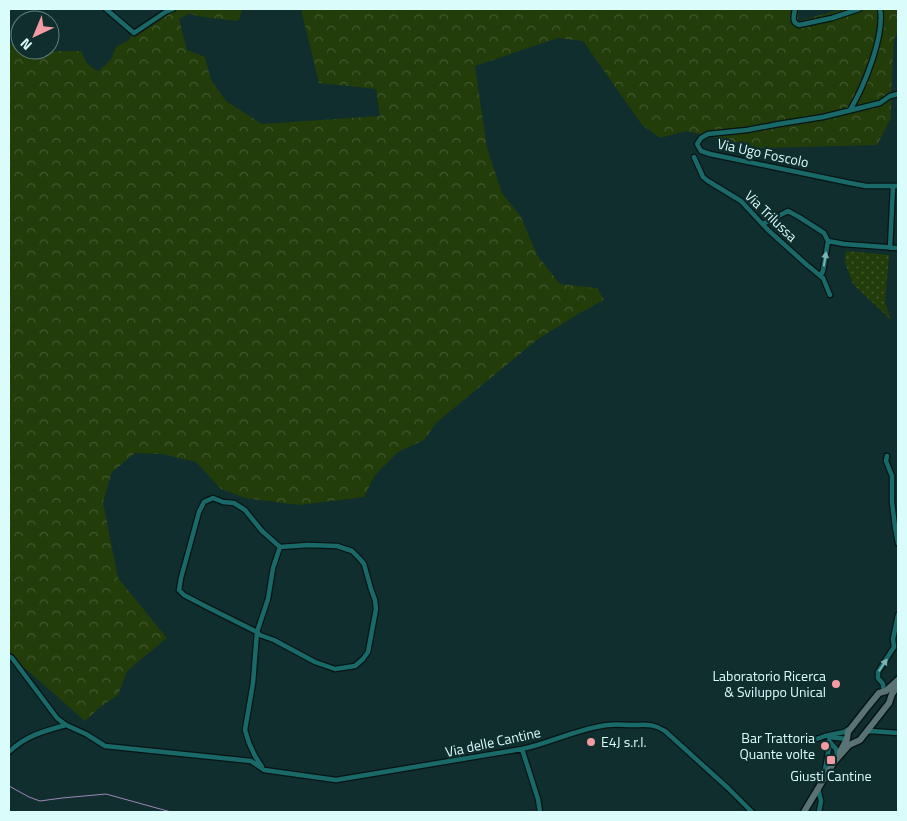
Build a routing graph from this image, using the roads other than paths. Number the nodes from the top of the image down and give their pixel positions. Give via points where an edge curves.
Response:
1 (106, 9) edge
2 (173, 9) edge
3 (795, 9) edge
4 (859, 9) edge
5 (880, 9) edge
6 (898, 94) edge
7 (850, 110) junction
8 (694, 157) dead end
9 (896, 186) edge
10 (763, 224) junction
11 (828, 241) junction
12 (890, 248) junction
13 (898, 248) edge
14 (820, 276) junction
15 (830, 295) dead end
16 (887, 456) dead end
17 (898, 543) edge
18 (280, 547) junction
19 (898, 615) edge
20 (257, 632) junction
21 (9, 656) edge
22 (898, 680) edge
23 (882, 683) junction
24 (898, 685) edge
25 (884, 692) junction
26 (890, 701) junction
27 (875, 722) junction
28 (66, 725) junction
29 (854, 725) junction
30 (866, 732) junction
31 (881, 732) junction
32 (898, 733) edge
33 (825, 736) junction
34 (848, 739) junction
35 (806, 740) dead end
36 (830, 742) junction
37 (855, 743) junction
38 (522, 749) junction
39 (9, 752) edge
40 (837, 758) junction
41 (264, 770) junction
42 (824, 779) junction
43 (818, 788) junction
44 (540, 812) edge
45 (752, 812) edge
46 (804, 812) edge
47 (820, 812) edge

1 - 2 street via 134,33
3 - 4 street via 794,21 799,25
5 - 7 street via 876,49
6 - 7 street via 880,103
7 - 9 street, Via Ugo Foscolo via 810,120 708,134 697,144 701,151 710,154 866,186
8 - 10 street, Via Trilussa via 708,181 741,201
9 - 12 street
10 - 11 street via 788,211 824,233
10 - 14 street, Via Trilussa
11 - 12 street
14 -> 11 street
12 - 13 street
14 - 15 street, Via Trilussa
16 - 17 street
18 - 20 street
18 - 20 street via 245,510 234,503 213,498 204,502 180,578 178,590 184,595
18 - 20 street via 337,546 352,551 359,558 364,564 376,609 368,652 356,666 335,668 315,662
23 -> 19 street via 878,672 894,647
20 - 41 street via 245,730
21 - 28 street
22 - 23 street
22 - 25 main road
23 - 25 street
24 - 26 main road
25 - 26 main road
25 - 29 main road
26 - 27 main road
27 - 30 main road
27 - 31 street
28 - 39 street via 32,736
28 - 41 street, Via delle Cantine via 105,746 251,761
29 - 33 street via 844,732
29 - 34 main road via 848,732
30 - 31 street
30 - 37 main road
31 - 32 street
33 - 34 street
33 - 35 street
33 - 36 street
34 - 37 main road
34 - 40 main road
36 - 40 street via 836,749
36 - 42 street
37 - 40 main road
38 - 41 street, Via delle Cantine via 336,780
38 - 44 street
38 - 45 street, Via delle Cantine via 608,725 657,726
40 - 42 main road
42 - 43 main road
43 - 46 main road
43 - 47 street

